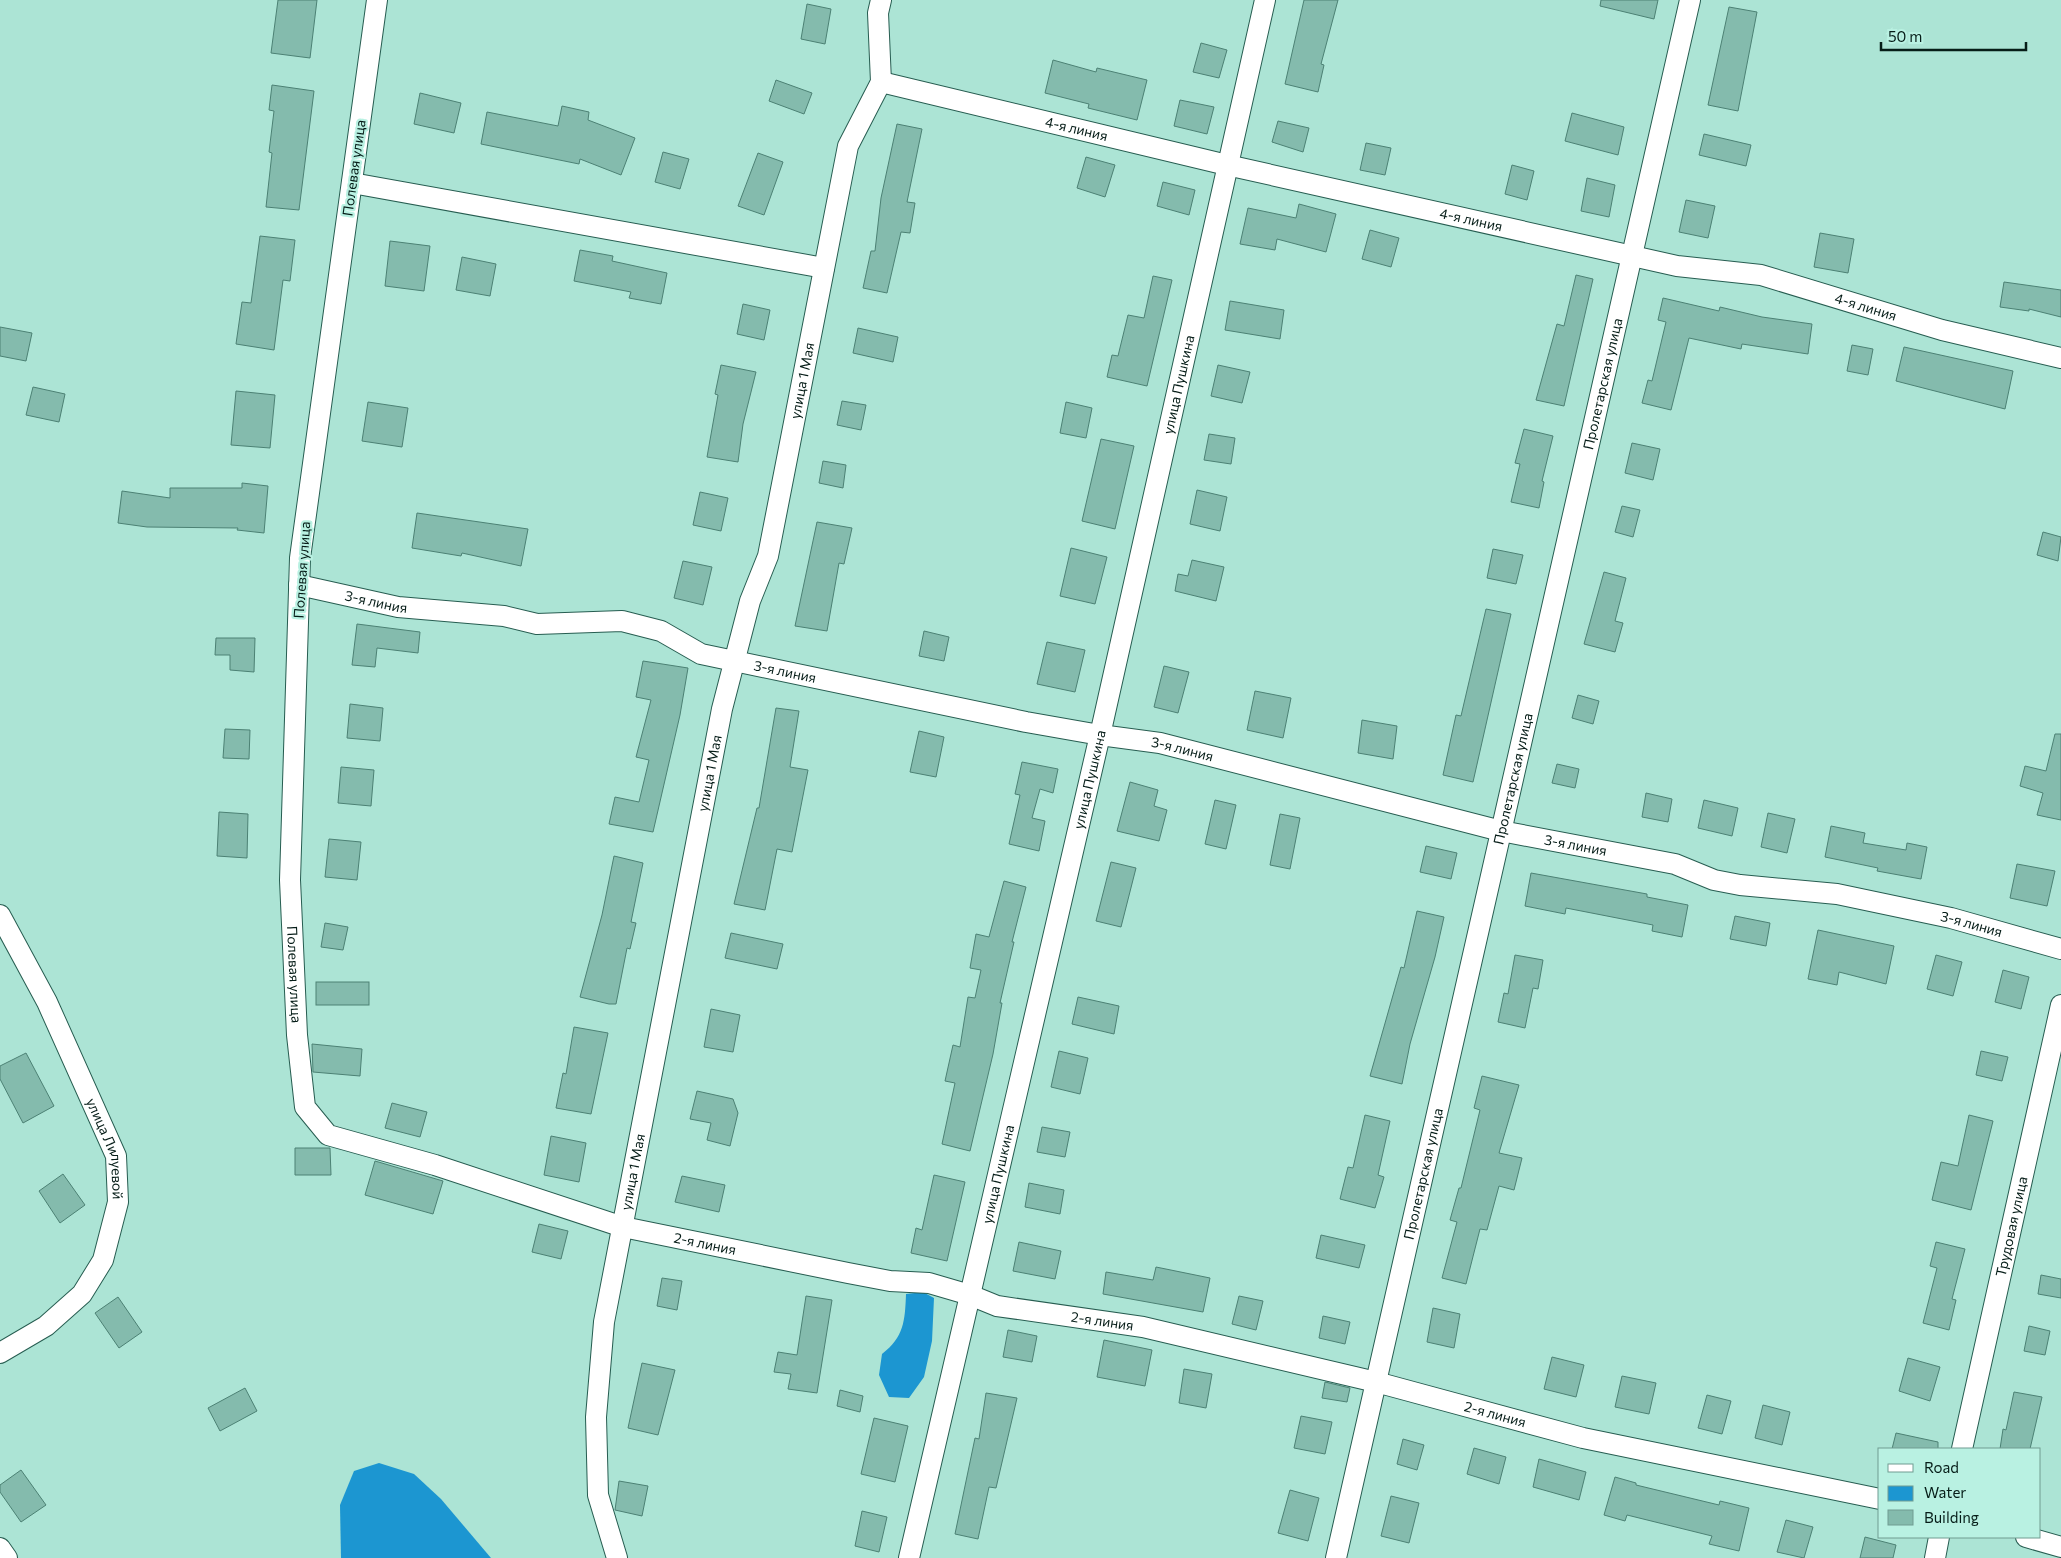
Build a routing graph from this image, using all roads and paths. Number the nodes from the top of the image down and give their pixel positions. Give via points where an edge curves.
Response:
1 (377, 0) edge
2 (881, 0) edge
3 (1265, 0) edge
4 (1690, 0) edge
5 (881, 82) junction
6 (1227, 165) junction
7 (352, 183) junction
8 (1632, 255) junction
9 (824, 268) junction
10 (2061, 358) edge
11 (299, 585) junction
12 (736, 662) junction
13 (1100, 735) junction
14 (1501, 831) junction
15 (0, 915) edge
16 (2061, 949) edge
17 (2061, 1005) edge
18 (328, 1135) joint
19 (623, 1227) junction
20 (970, 1295) junction
21 (0, 1353) edge
22 (1376, 1382) junction
23 (1962, 1448) edge
24 (1878, 1499) edge
25 (1939, 1538) edge
26 (2030, 1538) edge
27 (2061, 1547) edge
28 (0, 1548) edge
29 (7, 1558) edge
30 (617, 1558) edge
31 (909, 1558) edge
32 (1336, 1558) edge
33 (1934, 1558) edge

1 - 7 street, Полевая улица
2 - 5 street, улица 1 Мая via 878,14
3 - 6 street, улица Пушкина
4 - 8 street, Пролетарская улица
5 - 6 street, 4-я линия
5 - 9 street, улица 1 Мая via 848,146
6 - 8 street, 4-я линия
6 - 13 street, улица Пушкина
7 - 9 street
7 - 11 street, Полевая улица via 300,558
8 - 10 street, 4-я линия via 1677,266 1761,275 1942,330
8 - 14 street, Пролетарская улица
9 - 12 street, улица 1 Мая via 768,556 750,600
11 - 12 street, 3-я линия via 398,607 504,616 537,624 622,621 661,632 701,654
11 - 18 street, Полевая улица via 290,880 297,1035 305,1106
12 - 13 street, 3-я линия
12 - 19 street, улица 1 Мая via 722,710
13 - 14 street, 3-я линия via 1160,743
13 - 20 street, улица Пушкина
14 - 16 street, 3-я линия via 1675,864 1714,880 1837,894 1951,918
14 - 22 street, Пролетарская улица
15 - 21 street, улица Лилуевой via 48,1002 116,1156 118,1202 103,1260 82,1294 46,1326
17 - 23 street, Трудовая улица
18 - 19 street, 2-я линия via 435,1165
19 - 20 street, 2-я линия via 890,1281 929,1283
19 - 30 street, улица 1 Мая via 604,1322 596,1417 598,1495
20 - 22 street, 2-я линия via 997,1306 1143,1327
20 - 31 street, улица Пушкина
22 - 24 street, 2-я линия via 1583,1438
22 - 32 street, Пролетарская улица
25 - 33 street
26 - 27 street
28 - 29 street

